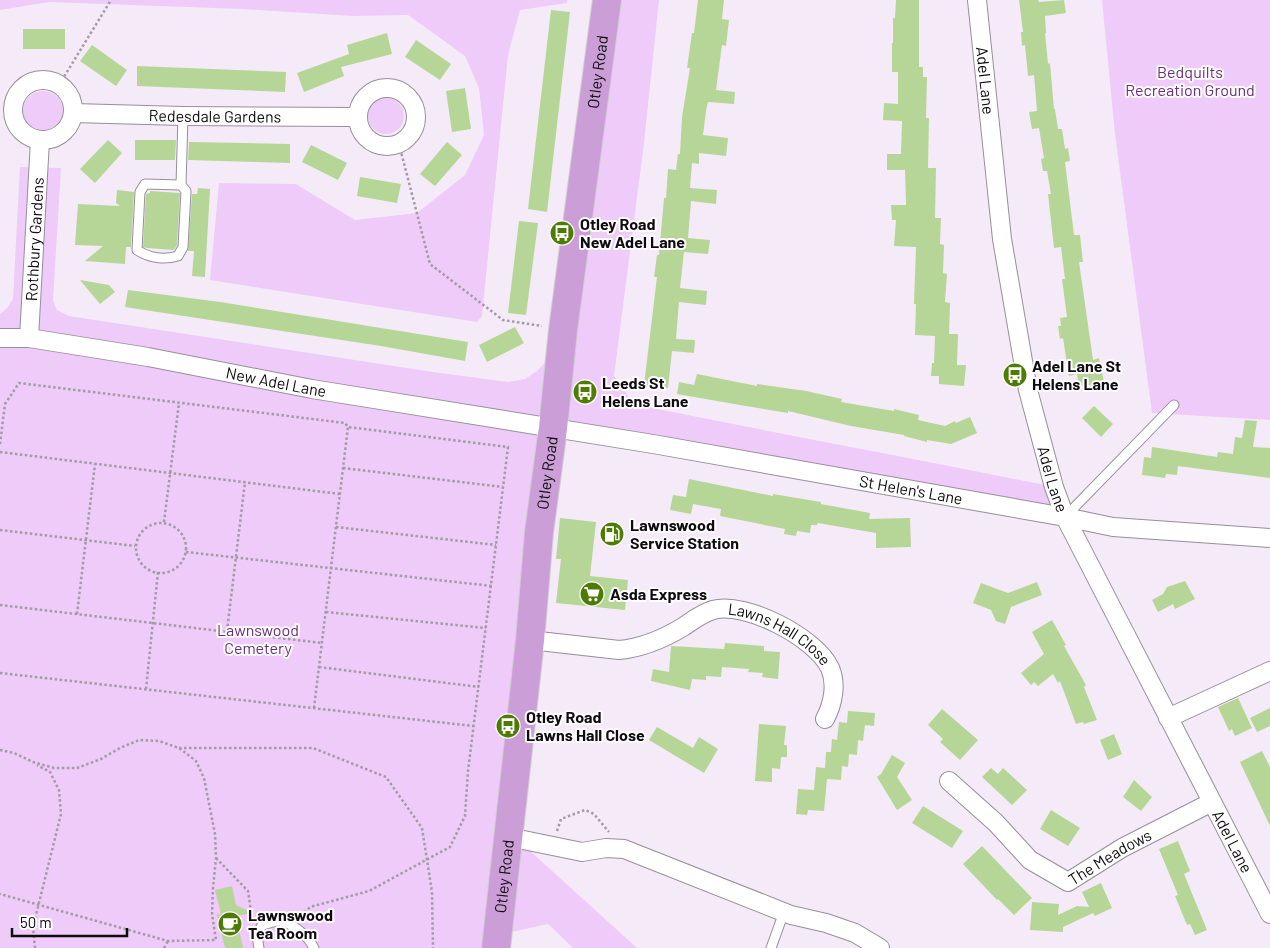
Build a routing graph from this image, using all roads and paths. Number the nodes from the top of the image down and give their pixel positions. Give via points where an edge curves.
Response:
1 (111, 0) edge
2 (607, 0) edge
3 (977, 0) edge
4 (59, 85) junction
5 (6, 106) edge
6 (73, 113) junction
7 (183, 116) junction
8 (358, 117) junction
9 (40, 140) junction
10 (399, 144) junction
11 (181, 184) junction
12 (563, 330) junction
13 (0, 338) edge
14 (29, 338) junction
15 (0, 403) edge
16 (179, 403) junction
17 (5, 404) junction
18 (1174, 405) dead end
19 (348, 427) junction
20 (553, 428) junction
21 (0, 444) edge
22 (0, 452) edge
23 (95, 464) junction
24 (343, 468) junction
25 (170, 473) junction
26 (245, 482) junction
27 (503, 487) junction
28 (340, 494) junction
29 (1065, 517) junction
30 (164, 522) junction
31 (336, 527) junction
32 (0, 530) edge
33 (1270, 538) edge
34 (85, 540) junction
35 (496, 545) junction
36 (136, 546) junction
37 (186, 552) junction
38 (237, 558) junction
39 (331, 568) junction
40 (158, 572) junction
41 (492, 586) junction
42 (0, 605) edge
43 (326, 612) junction
44 (77, 614) junction
45 (154, 623) junction
46 (486, 628) junction
47 (227, 631) junction
48 (530, 640) junction
49 (322, 643) junction
50 (319, 667) junction
51 (1270, 671) edge
52 (0, 673) edge
53 (479, 687) junction
54 (146, 689) junction
55 (314, 708) junction
56 (1168, 718) junction
57 (825, 719) dead end
58 (474, 726) junction
59 (179, 748) junction
60 (0, 750) edge
61 (33, 762) junction
62 (949, 781) dead end
63 (1212, 802) junction
64 (510, 837) junction
65 (553, 847) junction
66 (624, 849) junction
67 (216, 858) junction
68 (427, 858) junction
69 (0, 894) edge
70 (39, 905) junction
71 (784, 912) junction
72 (1270, 914) edge
73 (262, 925) junction
74 (292, 925) junction
75 (168, 941) junction
76 (35, 948) edge
77 (164, 948) edge
78 (259, 948) edge
79 (314, 948) edge
80 (433, 948) edge
81 (496, 948) edge
82 (771, 948) edge
83 (880, 948) edge

1 - 4 path
2 - 12 highway, Otley Road
3 - 29 street, Adel Lane via 1002,239 1028,390
4 - 5 street via 51,81 33,82
4 - 6 street via 70,98
5 - 9 street via 26,135
6 - 7 street, Redesdale Gardens
6 - 9 street via 64,131 52,139
7 - 8 street, Redesdale Gardens
7 - 11 lane
8 - 10 street via 368,139 389,146
8 - 10 street via 362,102 372,91 382,88 405,93 415,106 416,121 411,134
9 - 14 street, Rothbury Gardens
10 - 12 path via 430,264 503,320
11 - 11 lane via 186,191 184,247 178,256 146,256 137,250 140,192 145,184
12 - 20 highway, Otley Road
13 - 14 street, New Adel Lane
14 - 20 street, New Adel Lane
15 - 17 path
16 - 17 path via 19,383
16 - 19 path via 345,422
16 - 25 path
17 - 21 path
18 - 29 lane
19 - 24 path
19 - 27 path via 508,447
20 - 29 street, St Helen's Lane
20 - 48 highway, Otley Road via 539,532
22 - 23 path
23 - 25 path
23 - 34 path
24 - 27 path
24 - 28 path
25 - 26 path
25 - 30 path
26 - 28 path
26 - 38 path
27 - 35 path
28 - 31 path
29 - 33 street, St Helen's Lane via 1113,527
29 - 56 street, Adel Lane
30 - 36 path via 148,526 137,538
30 - 37 path via 179,529 184,536
31 - 35 path
31 - 39 path
32 - 34 path
34 - 36 path
34 - 44 path
35 - 41 path
36 - 40 path via 140,562
37 - 38 path
37 - 40 path via 178,567
38 - 39 path
38 - 47 path
39 - 41 path
39 - 43 path
40 - 45 path
41 - 46 path
42 - 44 path
43 - 46 path
43 - 49 path
44 - 45 path
45 - 47 path
45 - 54 path
46 - 53 path
47 - 49 path
48 - 57 street, Lawns Hall Close via 633,649 664,637 713,610 730,608 747,612 770,620 809,642 830,667 834,678 832,700
48 - 64 highway, Otley Road
49 - 50 path
50 - 53 path
50 - 55 path
51 - 56 street
52 - 54 path
53 - 58 path
54 - 55 path
55 - 58 path
56 - 63 street, Adel Lane
58 - 68 path via 465,816 450,847
59 - 61 path via 159,741 139,740 77,768 54,768
59 - 67 path via 196,761 204,778
59 - 68 path via 313,748 386,777 422,828
60 - 61 path
61 - 70 path via 50,772 59,790 61,814
62 - 63 street, The Meadows via 996,823 1030,860 1068,882 1122,848
63 - 72 street, Adel Lane
64 - 65 street
64 - 81 highway, Otley Road
65 - 66 street via 582,852
65 - 66 path via 561,819 585,810 594,814
66 - 71 street
67 - 73 path via 248,892 252,918
67 - 75 path via 212,914 216,940
68 - 74 path via 369,891 310,908
68 - 80 path via 432,892
69 - 70 path
70 - 75 path
70 - 76 path via 33,927
71 - 82 lane
71 - 83 street via 855,933
73 - 74 lane via 277,921
73 - 78 lane via 257,936
74 - 79 lane
75 - 77 path

